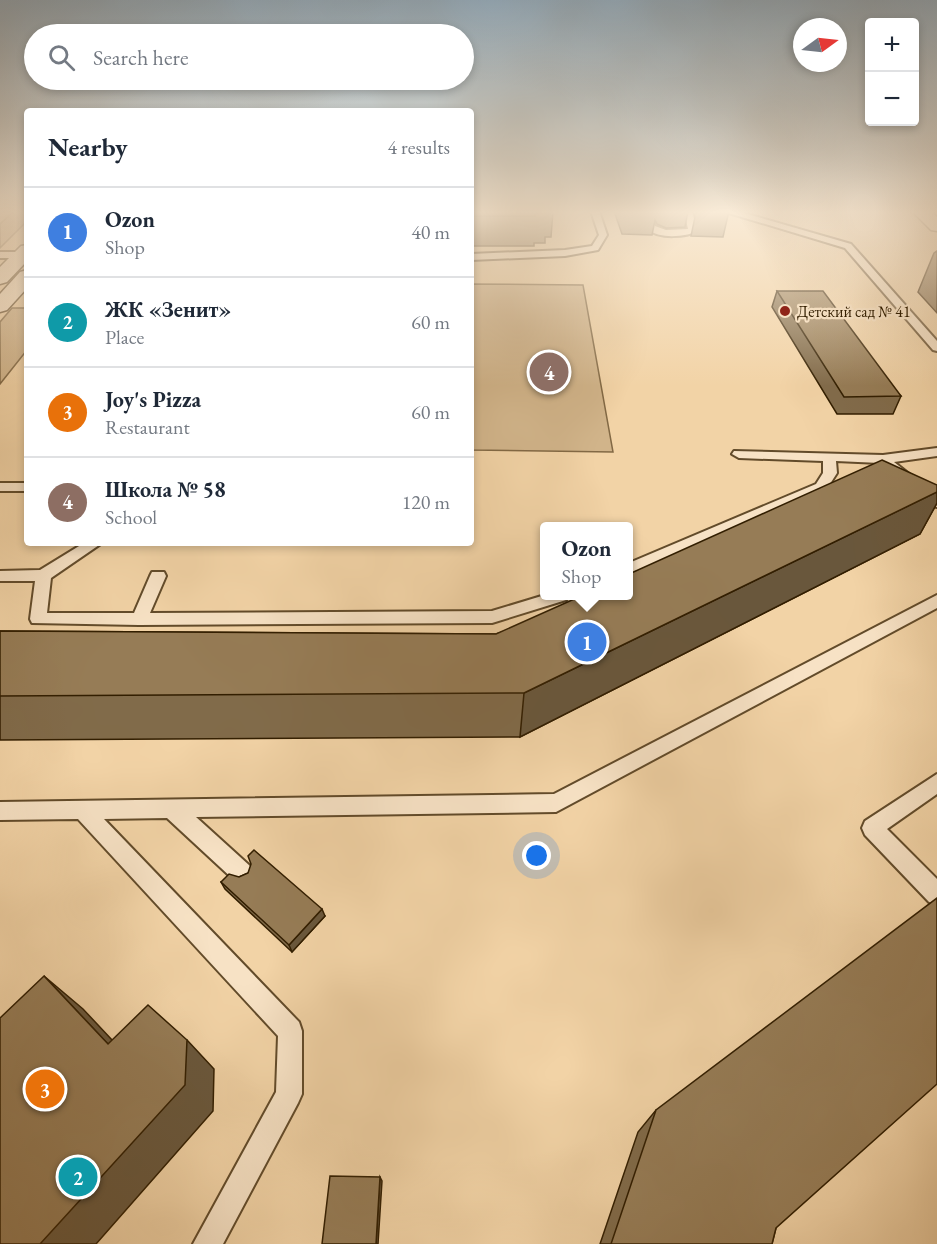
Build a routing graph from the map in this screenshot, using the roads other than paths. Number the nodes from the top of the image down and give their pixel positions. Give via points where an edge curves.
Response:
1 (868, 269) edge
2 (24, 279) edge
3 (0, 306) edge
4 (937, 348) edge
5 (937, 452) edge
6 (739, 454) dead end
7 (829, 457) junction
8 (884, 459) junction
9 (0, 487) edge
10 (24, 487) edge
11 (937, 503) edge
12 (90, 546) edge
13 (633, 567) edge
14 (43, 575) junction
15 (0, 576) edge
16 (158, 576) dead end
17 (548, 600) edge
18 (937, 601) edge
19 (139, 619) junction
20 (937, 783) edge
21 (171, 808) junction
22 (83, 810) junction
23 (0, 811) edge
24 (242, 873) edge
25 (937, 894) edge
26 (207, 1244) edge

1 - 4 lane
2 - 3 street
5 - 8 lane
6 - 7 lane
7 - 8 lane
7 - 13 lane via 830,473 821,487
8 - 11 lane
9 - 10 lane
12 - 14 lane
14 - 15 lane
14 - 19 lane via 38,619
16 - 19 lane
17 - 19 lane via 492,617
18 - 21 lane via 556,803
20 - 25 lane via 872,828
21 - 22 lane
21 - 24 lane
22 - 23 lane
22 - 26 lane via 290,1031 289,1094

